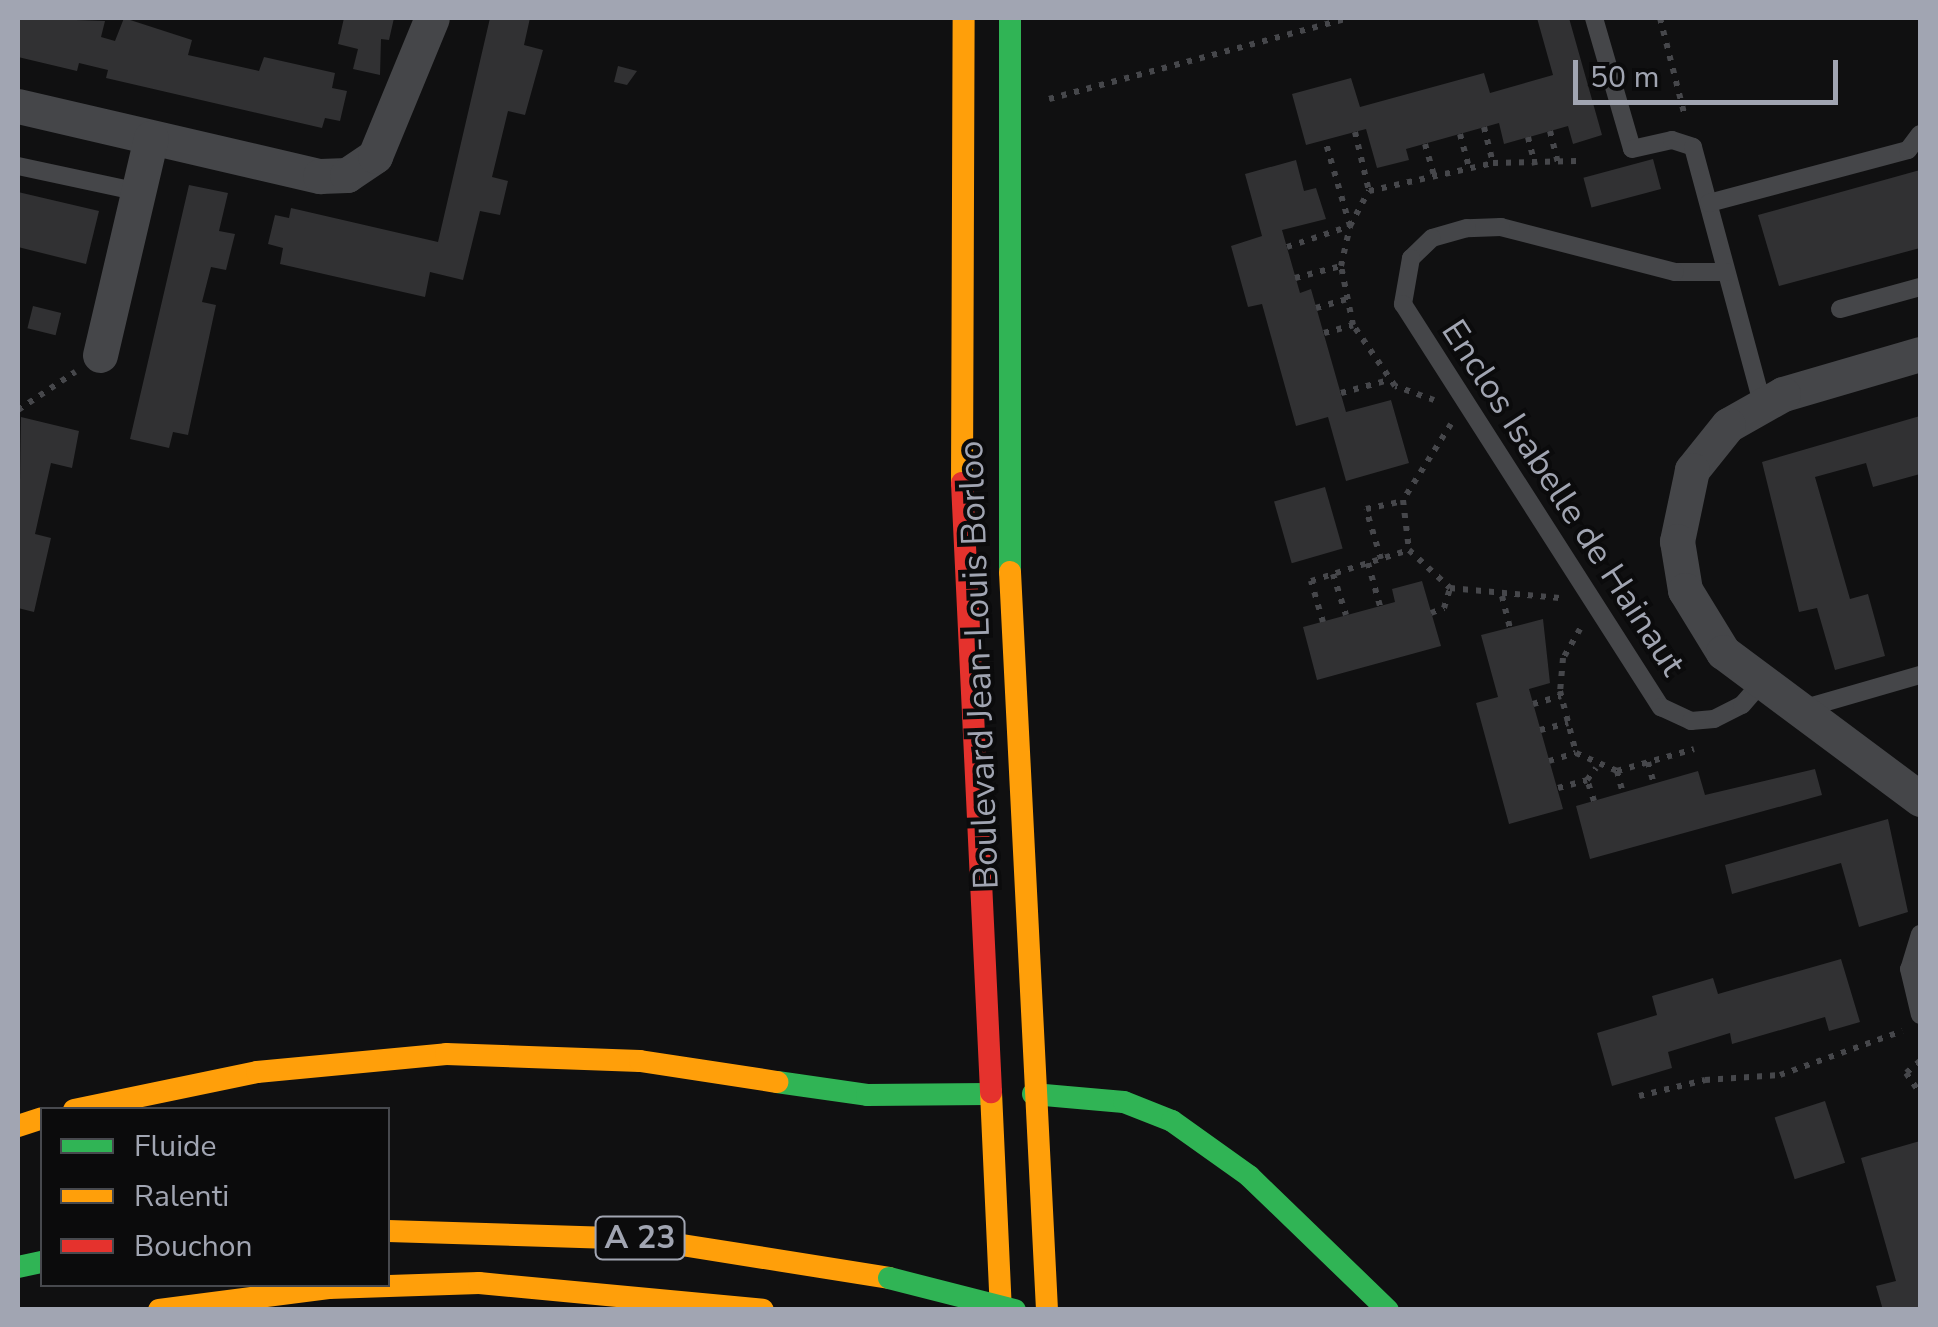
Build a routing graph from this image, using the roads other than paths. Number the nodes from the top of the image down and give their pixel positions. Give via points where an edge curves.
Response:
1 (432, 18) edge
2 (964, 18) edge
3 (1010, 18) edge
4 (1594, 18) edge
5 (18, 106) edge
6 (1920, 134) edge
7 (151, 138) junction
8 (18, 166) edge
9 (138, 192) junction
10 (1708, 203) junction
11 (1726, 272) junction
12 (1920, 287) edge
13 (1840, 308) dead end
14 (1920, 354) edge
15 (100, 355) road end
16 (1762, 403) junction
17 (1920, 674) edge
18 (1760, 684) junction
19 (1797, 710) junction
20 (1920, 798) edge
21 (1920, 934) edge
22 (1920, 1014) edge
23 (988, 1094) junction
24 (1033, 1094) junction
25 (89, 1107) edge
26 (390, 1231) edge
27 (390, 1286) edge
28 (362, 1287) edge
29 (159, 1310) edge
30 (763, 1310) edge
31 (1001, 1310) edge
32 (1015, 1310) edge
33 (1046, 1310) edge
34 (1388, 1310) edge

1 - 7 street via 375,156 358,172 320,176
2 - 23 main road, Boulevard Jean-Louis Borloo via 961,451
3 - 24 main road, Boulevard Jean-Louis Borloo via 1006,489
4 - 10 lane via 1632,148 1672,140 1693,147
5 - 7 street
6 - 10 lane via 1908,150
7 - 9 street
8 - 9 lane
9 - 15 street
10 - 11 lane
11 - 16 lane
11 - 18 lane, Enclos Isabelle de Hainaut via 1675,272 1501,227 1468,228 1432,238 1411,258 1403,304 1661,706 1691,721 1714,719
12 - 13 lane
14 - 16 street
16 - 18 street via 1700,456 1680,505 1677,541 1686,590 1702,622
17 - 19 lane
18 - 19 street
19 - 20 street
21 - 22 lane via 1909,968
23 - 24 main road
23 - 25 main road via 866,1095 640,1061 489,1054 273,1070
23 - 31 main road, Boulevard Jean-Louis Borloo
24 - 33 main road, Boulevard Jean-Louis Borloo
24 - 34 main road via 1124,1102 1172,1120 1249,1176
26 - 32 main road, A 23, bridge via 644,1238 889,1278
27 - 30 main road, A 23 via 612,1290
28 - 29 main road, A 23

